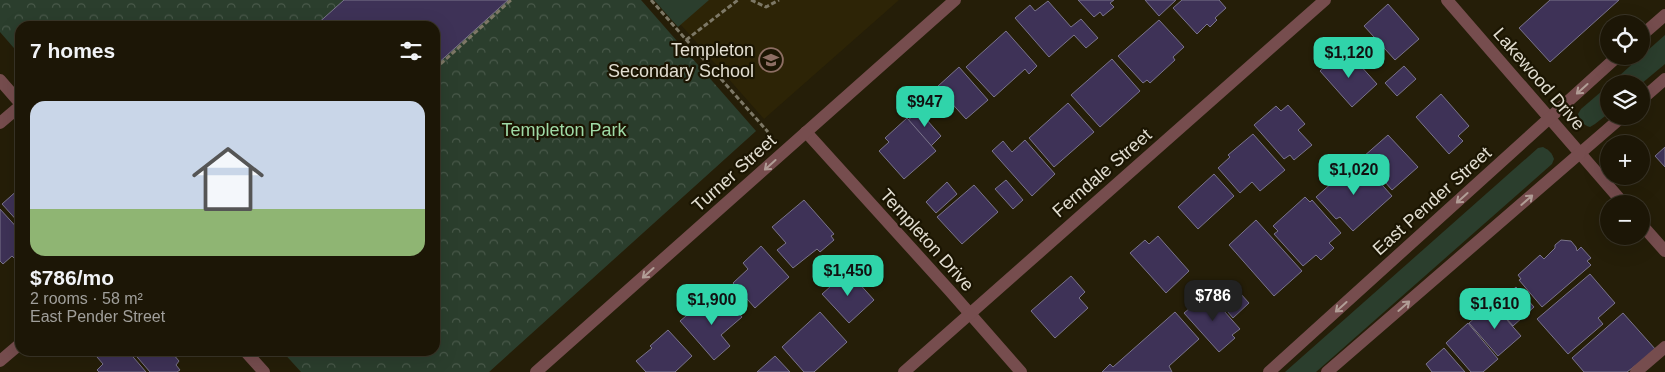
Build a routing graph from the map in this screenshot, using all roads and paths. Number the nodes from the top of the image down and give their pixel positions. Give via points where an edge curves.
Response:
1 (511, 0) edge
2 (651, 0) edge
3 (738, 0) edge
4 (751, 0) edge
5 (779, 0) edge
6 (955, 0) edge
7 (1325, 0) edge
8 (1447, 0) edge
9 (1665, 14) edge
10 (1650, 28) edge
11 (686, 40) junction
12 (440, 64) edge
13 (1608, 65) edge
14 (1665, 79) edge
15 (0, 80) edge
16 (1650, 92) edge
17 (15, 98) edge
18 (15, 109) edge
19 (1550, 118) junction
20 (0, 123) edge
21 (1613, 125) edge
22 (768, 132) dead end
23 (806, 132) junction
24 (1580, 154) junction
25 (1616, 195) edge
26 (1650, 234) edge
27 (1665, 251) edge
28 (970, 313) junction
29 (1665, 347) edge
30 (15, 348) edge
31 (250, 356) edge
32 (0, 361) edge
33 (264, 372) edge
34 (536, 372) edge
35 (904, 372) edge
36 (1021, 372) edge
37 (1269, 372) edge
38 (1327, 372) edge
39 (1636, 372) edge

1 - 12 path
2 - 11 path
3 - 11 path
4 - 5 path via 766,7
6 - 23 street, Turner Street
7 - 28 street, Ferndale Street
8 - 19 street, Lakewood Drive
9 - 10 street
11 - 22 path
13 -> 19 street, East Pender Street
14 - 16 street
15 - 17 street
18 - 20 street
19 - 24 street, Lakewood Drive
19 -> 37 street, East Pender Street
21 - 24 street
23 - 28 street, Templeton Drive
23 -> 34 street, Turner Street
24 - 25 street, Lakewood Drive
38 -> 24 street
26 - 27 street
28 - 35 street, Ferndale Street
28 - 36 street, Templeton Drive
29 - 39 street
30 - 32 street
31 - 33 street

